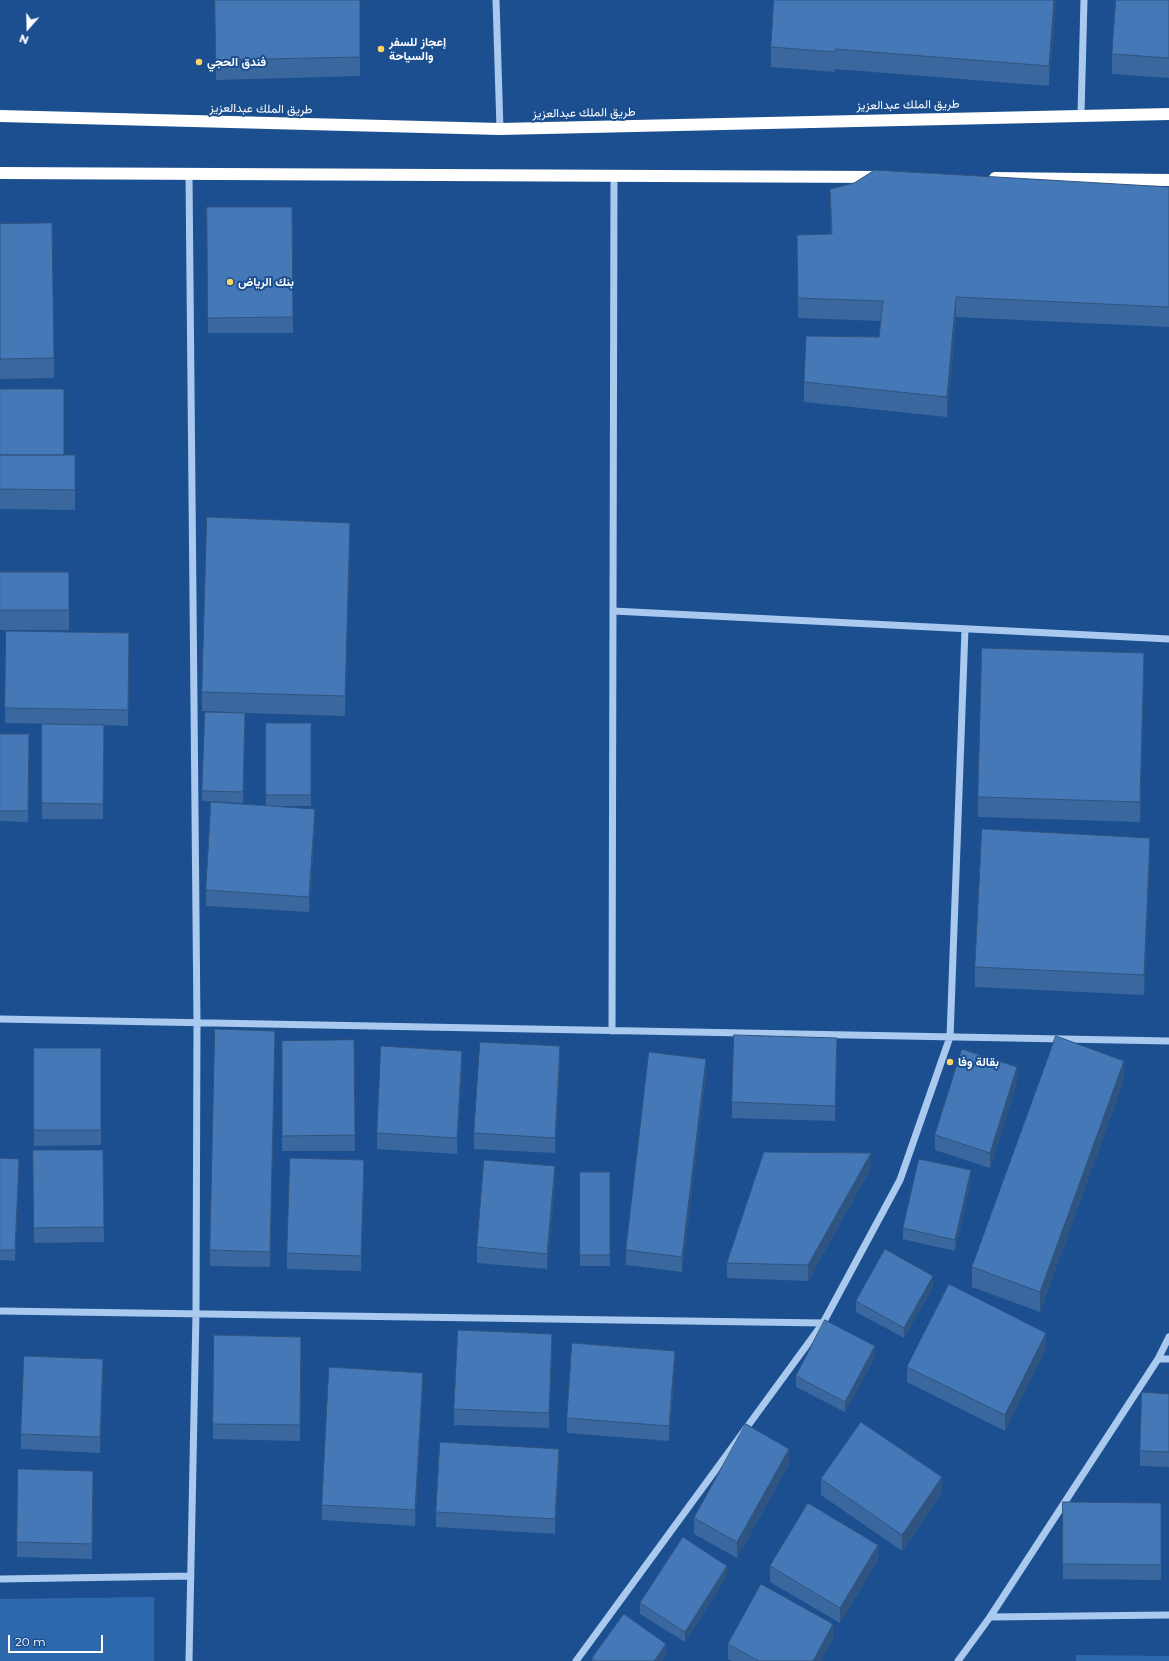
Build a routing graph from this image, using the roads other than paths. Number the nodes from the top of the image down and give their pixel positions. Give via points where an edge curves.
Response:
1 (496, 0) edge
2 (1084, 0) edge
3 (1081, 114) junction
4 (1169, 114) edge
5 (0, 116) edge
6 (500, 129) junction
7 (0, 173) edge
8 (614, 174) junction
9 (189, 175) junction
10 (892, 177) edge
11 (987, 178) edge
12 (1169, 180) edge
13 (613, 612) junction
14 (964, 629) junction
15 (1169, 639) edge
16 (0, 1019) edge
17 (197, 1023) junction
18 (612, 1031) junction
19 (950, 1037) junction
20 (1169, 1041) edge
21 (0, 1311) edge
22 (196, 1313) junction
23 (823, 1322) junction
24 (1169, 1337) edge
25 (1158, 1358) junction
26 (1169, 1359) edge
27 (191, 1576) junction
28 (0, 1579) edge
29 (1169, 1615) edge
30 (990, 1617) junction
31 (189, 1661) edge
32 (576, 1661) edge
33 (958, 1661) edge

1 - 6 street
2 - 3 street
3 - 4 highway, طريق الملك عبدالعزيز
3 - 6 highway, طريق الملك عبدالعزيز
5 - 6 highway, طريق الملك عبدالعزيز
7 - 9 highway
8 - 9 highway
8 - 10 highway
8 - 13 street
9 - 17 street
11 - 12 highway
13 - 14 street
13 - 18 street
14 - 15 street
14 - 19 street
16 - 17 street
17 - 18 street
17 - 22 street
18 - 19 street
19 - 20 street
19 - 23 street via 900,1180
21 - 22 street
22 - 23 street
22 - 27 street
23 - 32 street
24 - 25 street
25 - 26 street
25 - 30 street
27 - 28 street
27 - 31 street
29 - 30 street
30 - 33 street

